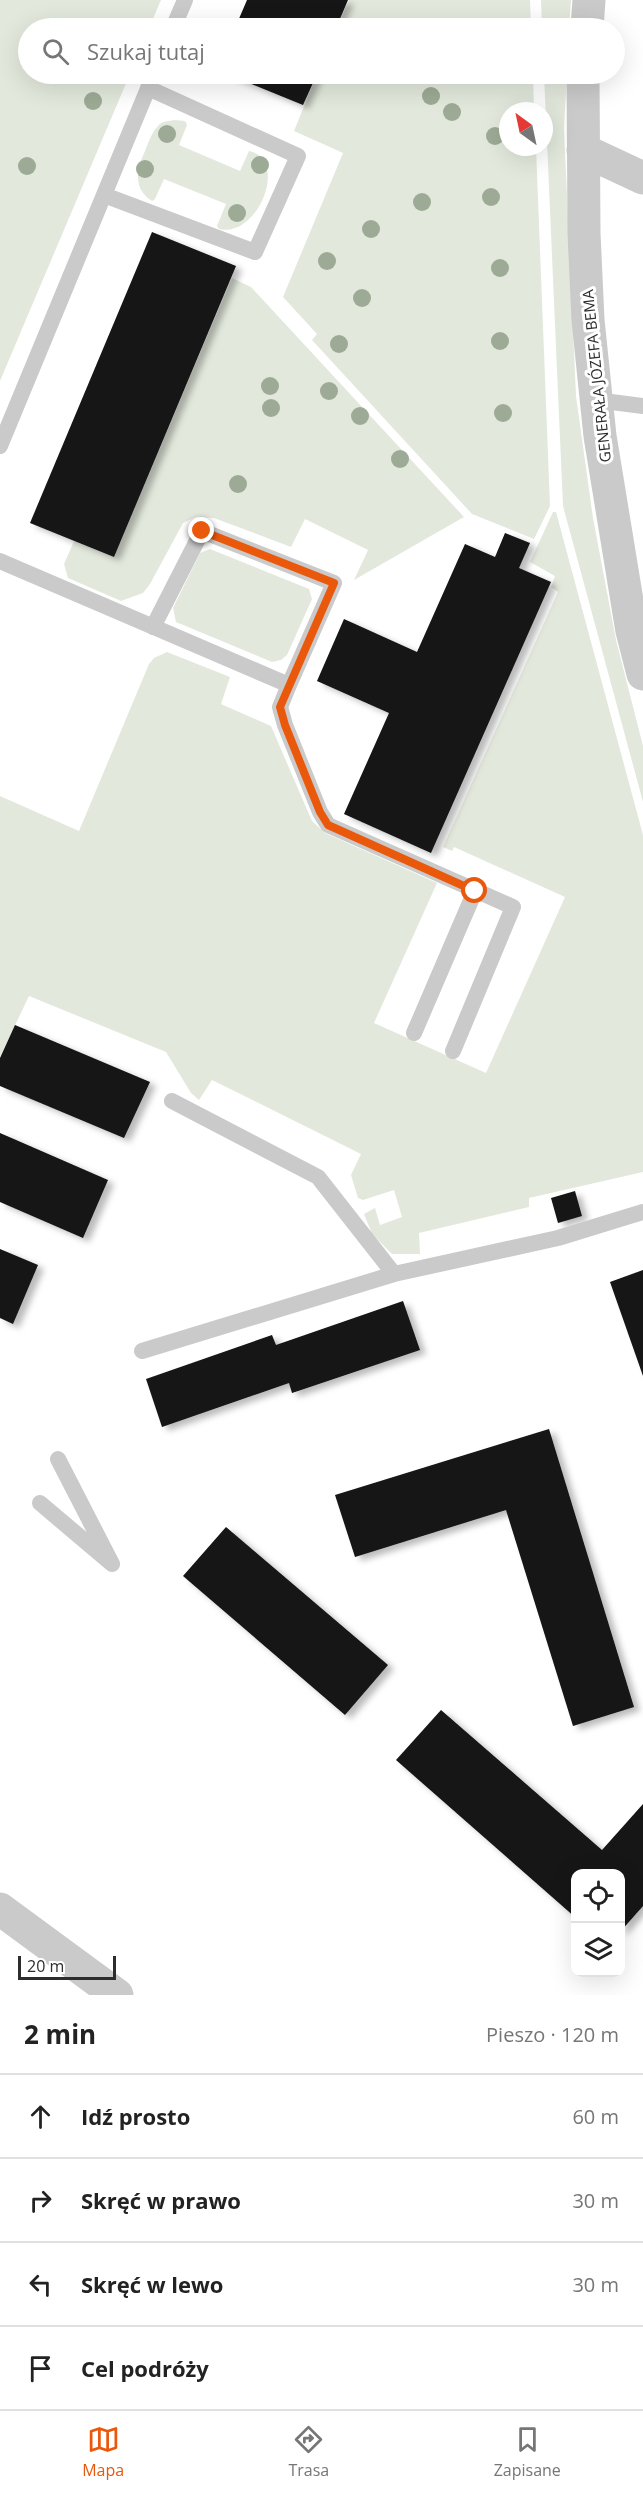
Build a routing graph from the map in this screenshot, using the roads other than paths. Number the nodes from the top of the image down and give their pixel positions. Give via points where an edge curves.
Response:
1 (185, 0) edge
2 (589, 0) edge
3 (177, 18) edge
4 (587, 18) edge
5 (150, 84) edge
6 (157, 84) edge
7 (583, 84) edge
8 (584, 150) junction
9 (643, 178) edge
10 (104, 195) junction
11 (596, 400) junction
12 (643, 406) edge
13 (0, 446) edge
14 (631, 558) edge
15 (0, 561) edge
16 (153, 627) junction
17 (643, 674) edge
18 (289, 685) junction
19 (475, 891) junction
20 (414, 1033) dead end
21 (453, 1051) dead end
22 (172, 1101) dead end
23 (643, 1212) edge
24 (394, 1274) junction
25 (142, 1352) dead end
26 (58, 1459) dead end
27 (40, 1503) dead end
28 (0, 1910) edge
29 (117, 1995) edge

1 - 3 lane
2 - 4 street
5 - 10 lane
6 - 10 lane via 298,156 255,252
7 - 8 street, GENERAŁA JÓZEFA BEMA
8 - 9 street
8 - 11 street, GENERAŁA JÓZEFA BEMA via 587,309
10 - 13 lane
11 - 12 lane
11 - 14 street, GENERAŁA JÓZEFA BEMA
14 - 17 street, GENERAŁA JÓZEFA BEMA via 632,631
15 - 16 lane
16 - 18 lane
16 - 18 lane via 202,531 334,583
18 - 19 lane via 280,707 285,725 328,825
19 - 20 lane
19 - 21 lane via 513,908
22 - 24 lane via 318,1177
23 - 24 lane via 558,1238
24 - 25 lane
26 - 27 lane via 112,1564
28 - 29 street

